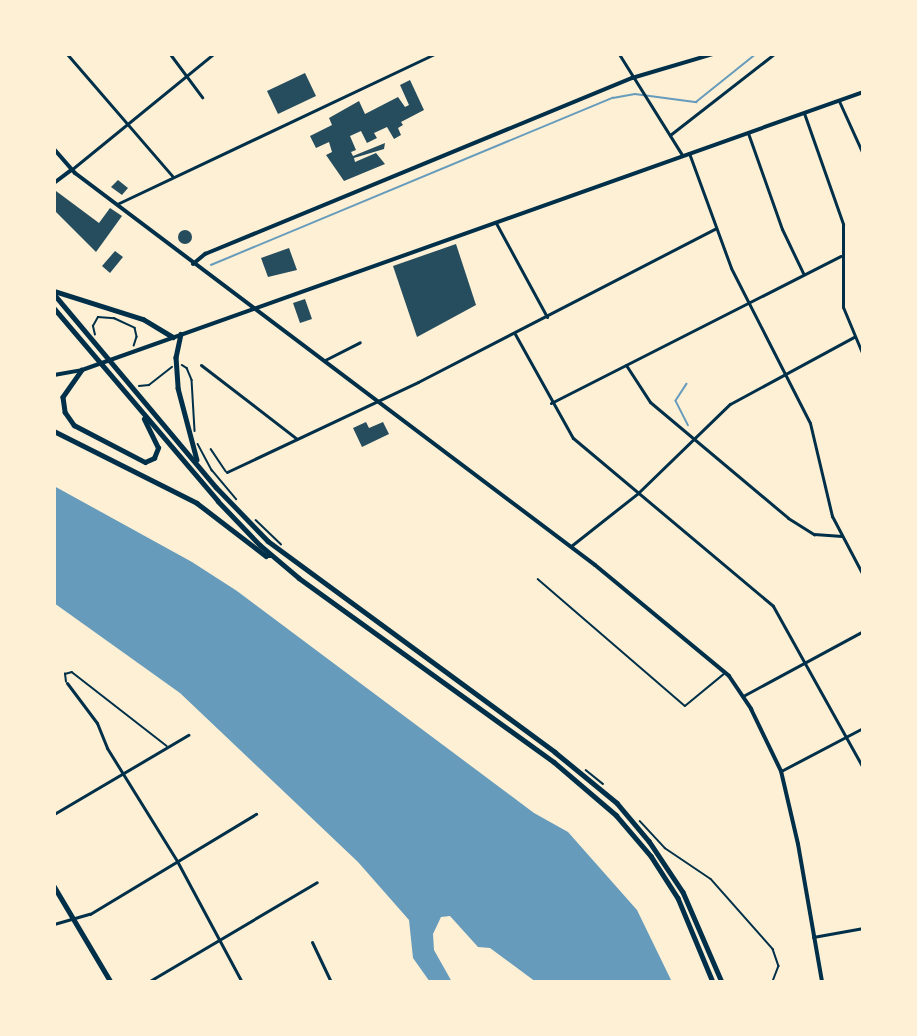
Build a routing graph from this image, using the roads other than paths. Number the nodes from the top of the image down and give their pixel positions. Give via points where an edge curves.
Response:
1 (67, 54) edge
2 (170, 54) edge
3 (213, 54) edge
4 (434, 54) edge
5 (619, 54) edge
6 (713, 54) edge
7 (774, 54) edge
8 (184, 74) junction
9 (632, 78) junction
10 (863, 92) edge
11 (202, 97) dead end
12 (839, 101) junction
13 (804, 113) junction
14 (126, 122) junction
15 (748, 133) junction
16 (670, 135) junction
17 (54, 149) edge
18 (689, 153) junction
19 (863, 154) edge
20 (682, 155) junction
21 (71, 170) junction
22 (173, 177) junction
23 (54, 183) edge
24 (115, 205) junction
25 (495, 221) junction
26 (716, 228) junction
27 (841, 255) junction
28 (193, 264) junction
29 (803, 273) junction
30 (54, 293) edge
31 (748, 303) junction
32 (253, 307) junction
33 (54, 308) edge
34 (547, 317) junction
35 (181, 334) junction
36 (515, 334) junction
37 (173, 337) junction
38 (854, 337) junction
39 (360, 342) dead end
40 (863, 356) edge
41 (325, 360) junction
42 (626, 365) junction
43 (201, 366) dead end
44 (82, 370) junction
45 (784, 373) junction
46 (54, 375) edge
47 (131, 399) junction
48 (378, 400) junction
49 (551, 404) junction
50 (54, 431) edge
51 (692, 438) junction
52 (297, 440) junction
53 (211, 449) dead end
54 (227, 472) joint
55 (208, 477) junction
56 (638, 493) junction
57 (843, 536) junction
58 (569, 547) junction
59 (272, 556) junction
60 (863, 575) edge
61 (538, 579) dead end
62 (863, 631) edge
63 (807, 662) junction
64 (725, 672) junction
65 (67, 683) joint
66 (743, 696) junction
67 (863, 728) edge
68 (188, 735) dead end
69 (846, 737) junction
70 (168, 746) junction
71 (863, 768) edge
72 (781, 771) junction
73 (123, 773) junction
74 (54, 814) edge
75 (256, 814) dead end
76 (177, 861) junction
77 (317, 882) dead end
78 (54, 886) edge
79 (74, 920) junction
80 (54, 924) edge
81 (863, 928) edge
82 (813, 937) junction
83 (220, 939) junction
84 (312, 942) dead end
85 (111, 982) edge
86 (148, 982) edge
87 (242, 982) edge
88 (331, 982) edge
89 (713, 982) edge
90 (722, 982) edge
91 (822, 982) edge

1 - 14 street
2 - 8 street
3 - 8 street
4 - 22 street
5 - 9 street
6 - 9 street
7 - 16 street
8 - 11 street
8 - 14 street
9 - 16 street
9 - 28 street via 205,254
10 - 12 street
12 - 13 street
12 - 19 street
13 - 15 street
13 - 27 street via 843,224
14 - 21 street
14 - 22 street
15 - 18 street
15 - 29 street via 782,229
16 - 20 street
17 - 21 street
18 - 20 street
18 - 26 street
20 - 25 street
21 - 23 street
21 - 24 street
22 - 24 street
24 - 28 street
25 - 32 street
25 - 34 street
26 - 31 street
26 - 34 street
27 - 29 street
27 - 38 street via 843,307
28 - 32 street
29 - 31 street
30 - 37 main road via 143,319
30 - 55 main road
31 - 42 street
31 - 45 street
32 - 35 street
32 - 41 street
33 - 47 main road
34 - 36 street
35 - 37 street
35 - 55 main road via 176,357 178,388 194,453
36 - 48 street
36 - 49 street
37 - 44 street
38 - 40 street
38 - 45 street
39 - 41 street
41 - 48 street
42 - 49 street
42 - 51 street via 650,402
43 - 52 street
44 - 46 street
44 - 47 main road via 64,394 69,419 135,460 146,462 156,455 158,444
45 - 51 street via 730,404
45 - 57 street via 814,434 824,490
47 - 59 main road via 218,501
48 - 52 street
48 - 58 street
49 - 56 street via 573,438
50 - 59 main road via 202,506 266,556
51 - 56 street
51 - 57 street via 800,528 823,536
52 - 54 street
53 - 54 lane
55 - 90 main road via 288,558 555,752 617,803 649,841 683,892
56 - 58 street
56 - 63 street via 773,606
57 - 60 street
58 - 64 street
59 - 89 main road via 596,796 630,831 666,879 696,933
61 - 64 lane via 685,706
62 - 63 street
63 - 66 street
63 - 69 street
64 - 66 street
65 - 70 lane via 65,674 72,672
65 - 73 street via 97,723
66 - 72 street
67 - 69 street
68 - 70 street
69 - 71 street
69 - 72 street
70 - 73 street
72 - 82 street
73 - 74 street
73 - 76 street
75 - 76 street
76 - 79 street
76 - 83 street
77 - 83 street
78 - 79 main road
79 - 80 street
79 - 85 main road
81 - 82 street
82 - 91 street
83 - 86 street
83 - 87 street
84 - 88 street

